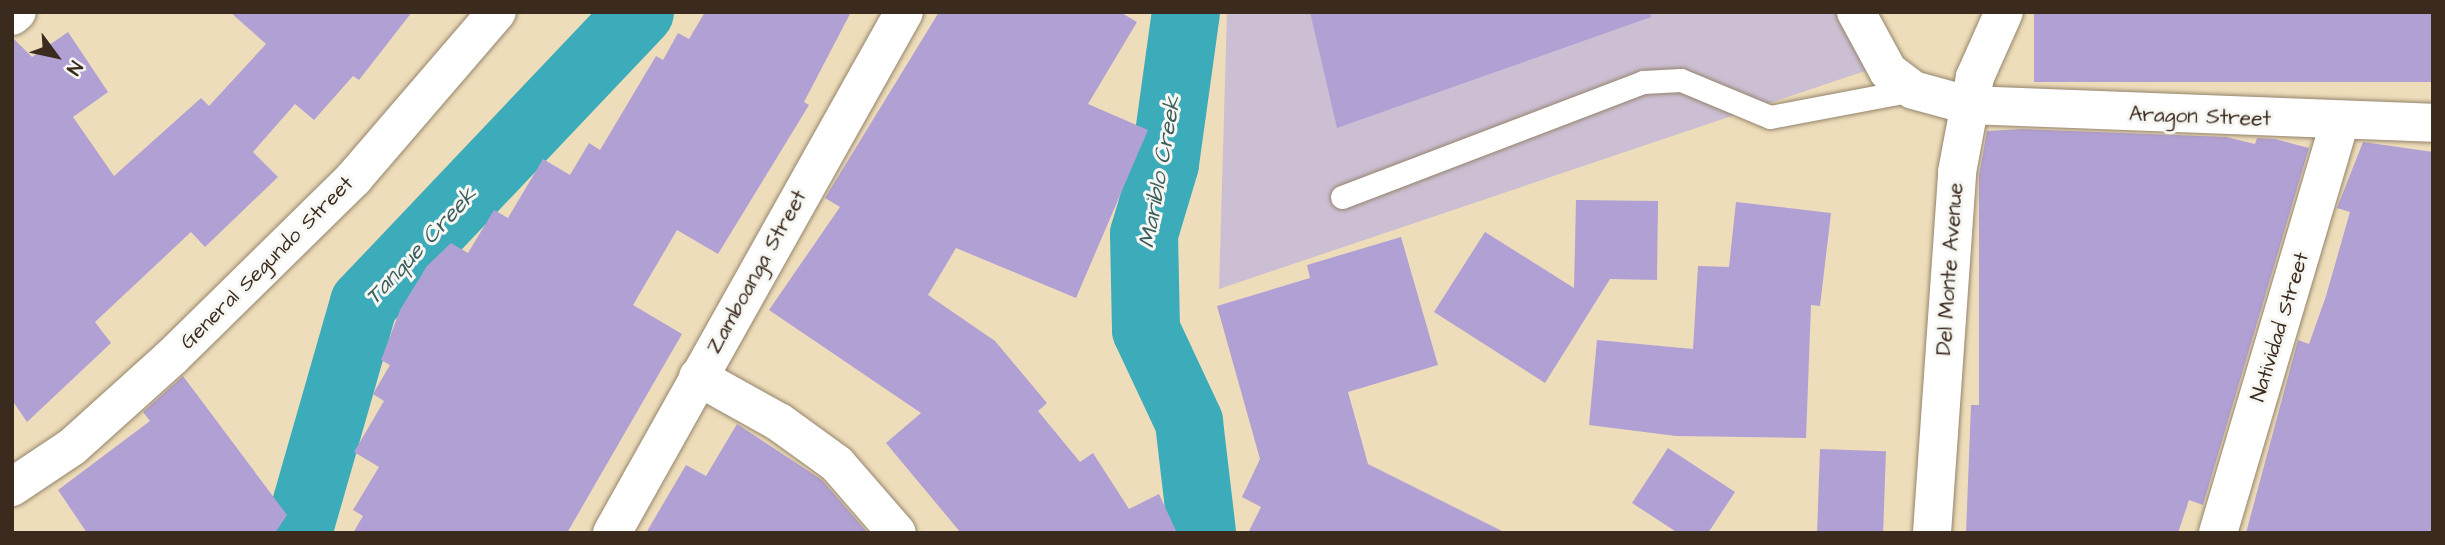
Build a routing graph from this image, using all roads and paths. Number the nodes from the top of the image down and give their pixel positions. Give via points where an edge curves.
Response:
1 (17, 12) edge
2 (497, 12) edge
3 (904, 12) edge
4 (1856, 12) edge
5 (2004, 12) edge
6 (12, 16) edge
7 (1913, 90) junction
8 (1968, 105) junction
9 (2340, 121) junction
10 (2433, 123) edge
11 (1342, 197) dead end
12 (698, 377) junction
13 (12, 487) edge
14 (612, 533) edge
15 (897, 533) edge
16 (1932, 533) edge
17 (2218, 533) edge

1 - 6 street
2 - 13 street, General Segundo Street via 354,178 191,338 72,447
3 - 12 street, Zamboanga Street
4 - 7 street via 1888,71
5 - 8 street, Del Monte Avenue
7 - 8 street, Aragon Street
7 - 11 lane via 1770,117 1681,80 1643,82
8 - 9 street, Aragon Street
8 - 16 street, Del Monte Avenue via 1957,172
9 - 10 street, Aragon Street
9 - 17 street, Natividad Street
12 - 14 street, Zamboanga Street
12 - 15 street via 779,422 837,464

